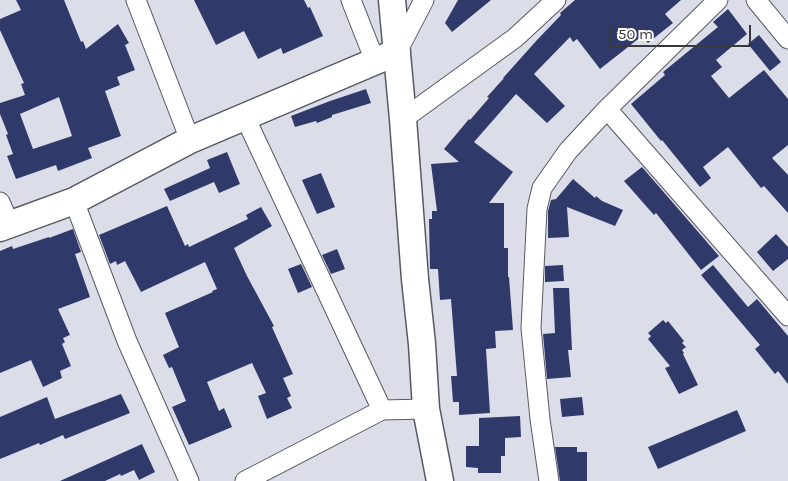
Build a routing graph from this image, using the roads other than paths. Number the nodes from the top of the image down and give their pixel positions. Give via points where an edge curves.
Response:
1 (136, 0) edge
2 (351, 0) edge
3 (392, 0) edge
4 (424, 0) edge
5 (556, 0) edge
6 (718, 0) edge
7 (756, 0) edge
8 (788, 40) edge
9 (386, 56) junction
10 (607, 109) junction
11 (245, 116) junction
12 (403, 119) junction
13 (190, 140) junction
14 (74, 202) junction
15 (3, 218) edge
16 (788, 316) edge
17 (426, 409) junction
18 (382, 410) junction
19 (189, 481) edge
20 (245, 481) edge
21 (440, 481) edge
22 (549, 481) edge

1 - 13 street
2 - 9 street
3 - 9 street
4 - 9 street
5 - 12 street via 515,38
6 - 10 street
7 - 8 street
9 - 11 street
9 - 12 street
10 - 16 street
10 - 22 street via 568,151 542,188 537,209 531,328
11 - 13 street
11 - 18 street
12 - 17 street
13 - 14 street
14 - 15 street
14 - 19 street via 127,341
17 - 18 street
17 - 21 street
18 - 20 street

